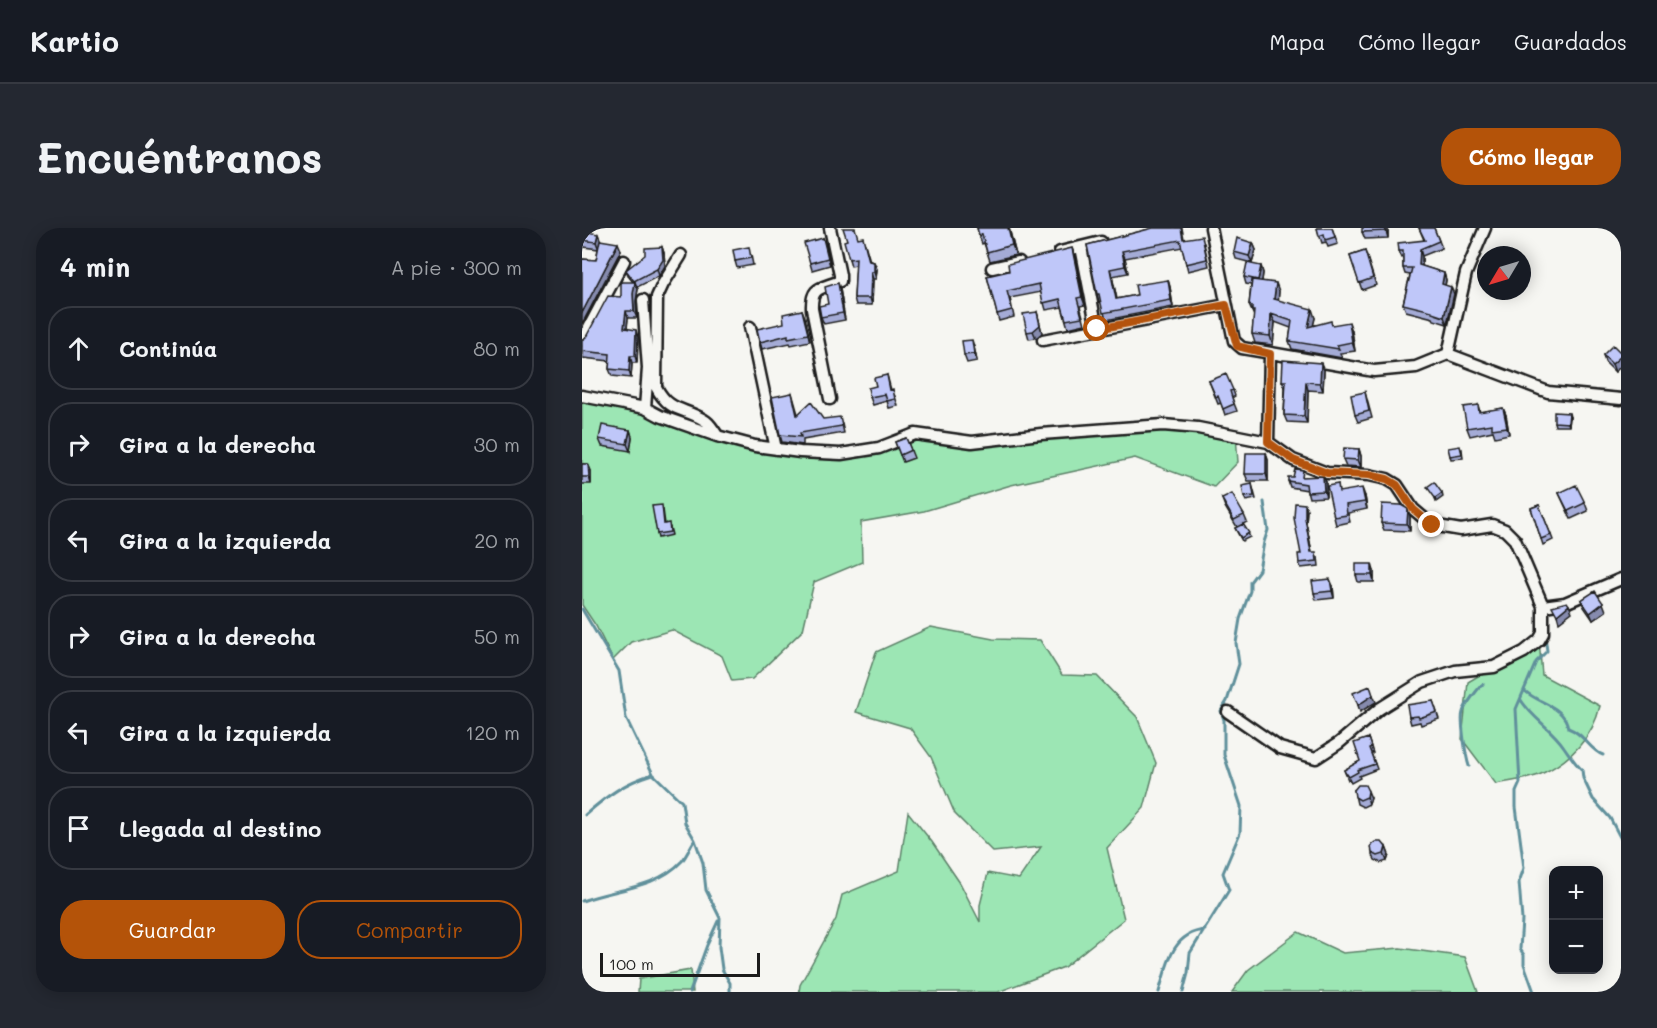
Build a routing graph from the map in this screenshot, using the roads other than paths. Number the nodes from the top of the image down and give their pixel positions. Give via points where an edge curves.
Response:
1 (830, 228) edge
2 (1211, 228) edge
3 (1485, 228) edge
4 (1109, 239) edge
5 (1081, 247) junction
6 (681, 255) dead end
7 (1048, 255) edge
8 (1026, 260) edge
9 (624, 261) dead end
10 (992, 268) dead end
11 (643, 300) dead end
12 (1226, 305) junction
13 (750, 327) dead end
14 (1097, 329) junction
15 (582, 340) edge
16 (1043, 340) dead end
17 (1270, 354) junction
18 (1448, 354) junction
19 (582, 396) edge
20 (830, 399) dead end
21 (1621, 399) edge
22 (645, 408) junction
23 (717, 436) junction
24 (1268, 442) junction
25 (776, 449) junction
26 (1621, 579) edge
27 (1543, 606) junction
28 (1228, 712) dead end

1 - 20 street via 840,281 812,296
2 - 12 street
3 - 18 street via 1466,273
4 - 5 street
5 - 7 street
5 - 14 street
6 - 23 street via 657,297 656,387 663,400 707,421
8 - 10 street
9 - 15 street
11 - 22 street via 648,368
12 - 14 street
12 - 17 street via 1237,346
13 - 25 street
14 - 16 street
17 - 18 street via 1374,370 1416,367
17 - 24 street
18 - 21 street via 1548,392
19 - 22 street
22 - 23 street
23 - 25 street
24 - 25 street via 1163,425 972,441 915,434 879,448 841,454
24 - 27 street via 1293,460 1327,473 1387,479 1432,525 1461,530 1492,525 1505,530 1515,540
26 - 27 street via 1565,603
27 - 28 street via 1543,633 1524,652 1494,668 1455,671 1422,682 1316,758 1280,748

